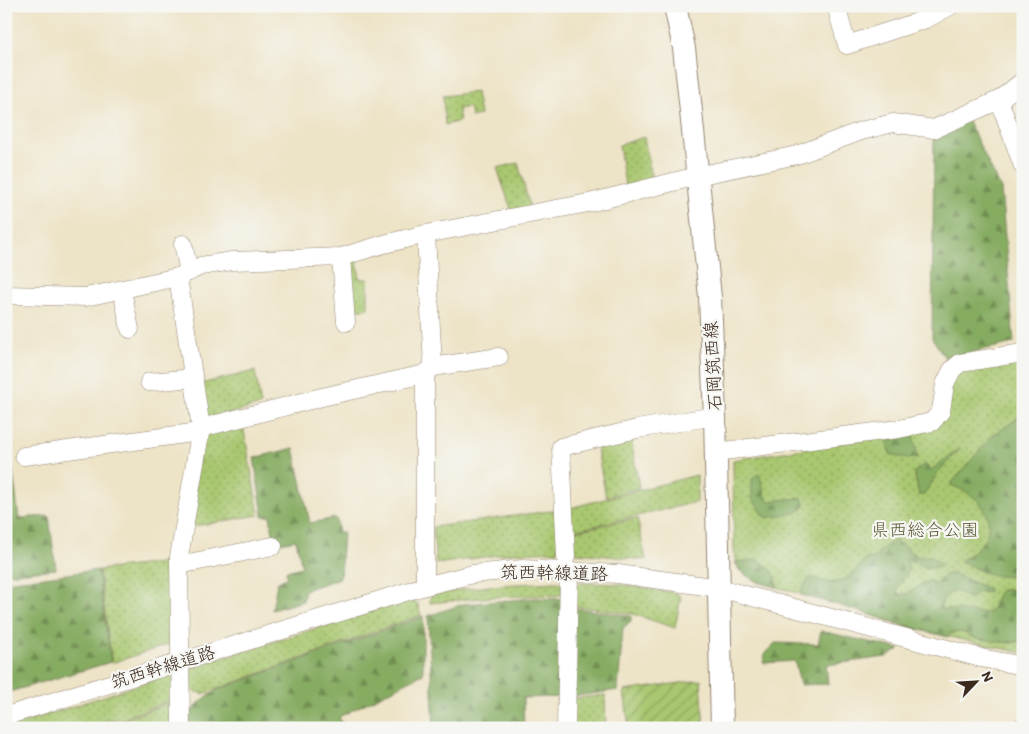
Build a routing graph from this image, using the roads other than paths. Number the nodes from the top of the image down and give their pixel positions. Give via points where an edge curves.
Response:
1 (675, 6) edge
2 (836, 6) edge
3 (950, 6) edge
4 (1023, 81) edge
5 (999, 100) junction
6 (1023, 166) edge
7 (697, 176) junction
8 (426, 234) junction
9 (183, 244) dead end
10 (341, 257) junction
11 (184, 274) junction
12 (122, 291) junction
13 (6, 295) edge
14 (346, 322) dead end
15 (130, 329) dead end
16 (1023, 353) edge
17 (499, 357) dead end
18 (429, 371) junction
19 (194, 378) junction
20 (149, 382) dead end
21 (715, 416) junction
22 (200, 430) junction
23 (716, 452) junction
24 (24, 456) dead end
25 (273, 546) dead end
26 (567, 564) junction
27 (179, 565) junction
28 (425, 586) junction
29 (719, 588) junction
30 (181, 661) junction
31 (1023, 666) edge
32 (6, 716) edge
33 (181, 728) edge
34 (566, 728) edge
35 (722, 728) edge

1 - 7 main road, 石岡筑西線 via 684,48
2 - 3 street via 847,45 926,19
4 - 5 street
5 - 6 street
5 - 7 street via 934,129 893,123 797,155
7 - 8 street via 593,202
7 - 21 main road, 石岡筑西線 via 710,297
8 - 10 street
8 - 18 street
9 - 11 street
10 - 11 street via 232,261 201,266
10 - 14 street
11 - 12 street
11 - 19 street
12 - 13 street via 86,298
12 - 15 street
16 - 23 street via 960,363 945,384 941,411 932,422
17 - 18 street
18 - 22 street
18 - 28 street
19 - 20 street
19 - 22 street
21 - 23 main road, 石岡筑西線
21 - 26 street via 561,447
22 - 24 street
22 - 27 street
23 - 29 main road, 石岡筑西線
25 - 27 street
26 - 28 street, 筑西幹線道路 via 473,574
26 - 29 street, 筑西幹線道路
26 - 34 street
27 - 30 street
28 - 30 street, 筑西幹線道路
29 - 31 street, 筑西幹線道路 via 981,658
29 - 35 main road, 石岡筑西線
30 - 32 street, 筑西幹線道路
30 - 33 street

